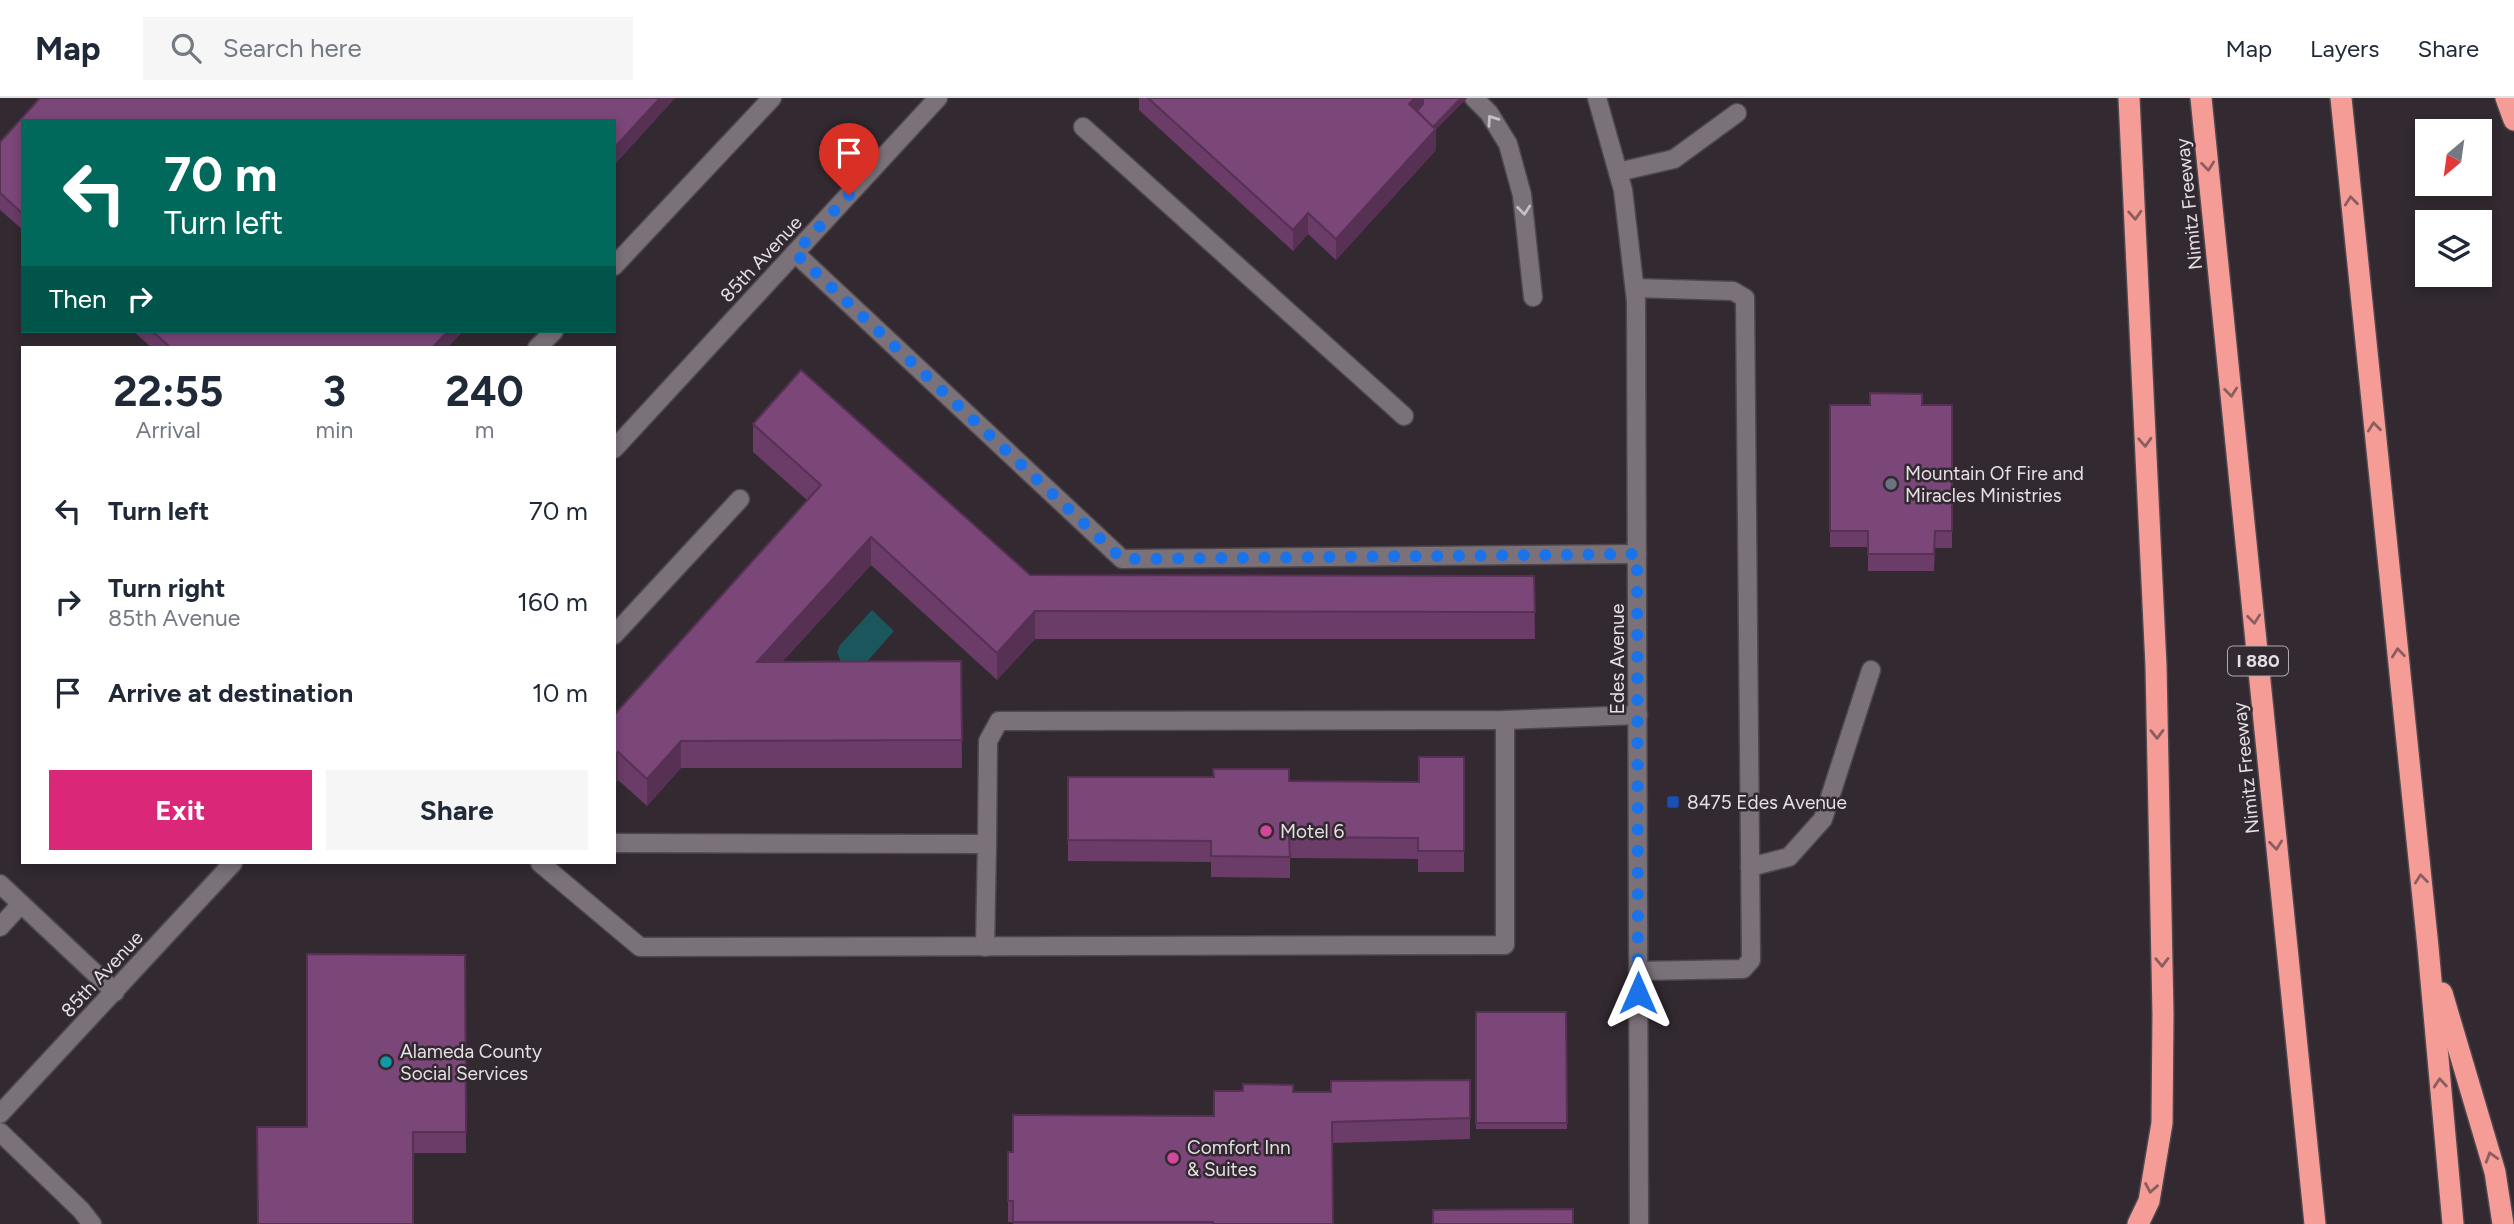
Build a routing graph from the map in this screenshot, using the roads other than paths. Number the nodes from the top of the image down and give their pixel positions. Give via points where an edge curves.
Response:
1 (772, 98) edge
2 (938, 98) edge
3 (1474, 98) edge
4 (1597, 98) edge
5 (2129, 98) edge
6 (2201, 98) edge
7 (2341, 98) edge
8 (2506, 98) edge
9 (1737, 113) dead end
10 (2514, 120) edge
11 (1083, 127) dead end
12 (1618, 172) junction
13 (795, 253) junction
14 (616, 264) edge
15 (1635, 288) junction
16 (1533, 297) dead end
17 (552, 333) edge
18 (539, 346) edge
19 (1404, 416) dead end
20 (616, 447) edge
21 (740, 499) dead end
22 (1637, 554) junction
23 (616, 633) edge
24 (1871, 670) dead end
25 (1639, 715) junction
26 (1505, 720) junction
27 (616, 843) edge
28 (987, 844) junction
29 (232, 864) edge
30 (541, 864) edge
31 (1750, 867) junction
32 (0, 884) edge
33 (21, 904) junction
34 (0, 927) edge
35 (985, 947) junction
36 (2428, 947) junction
37 (1638, 971) junction
38 (115, 992) junction
39 (0, 1114) edge
40 (0, 1132) edge
41 (92, 1224) edge
42 (1639, 1224) edge
43 (2138, 1224) edge
44 (2315, 1224) edge
45 (2453, 1224) edge
46 (2503, 1224) edge

1 - 14 street
2 - 13 street, 85th Avenue
3 - 16 street via 1508,144 1522,195
4 - 12 street, Edes Avenue
5 -> 43 highway via 2155,666 2163,1014 2162,1123 2149,1201
6 -> 44 highway, Nimitz Freeway / I 880
36 -> 7 highway
8 - 10 highway
9 - 12 street via 1674,159
11 - 19 street
12 - 15 street, Edes Avenue
13 - 20 street, 85th Avenue
13 - 22 street via 1122,559
15 - 22 street, Edes Avenue
15 - 31 street via 1733,290 1745,298
17 - 18 street
21 - 23 street
22 - 25 street, Edes Avenue
24 - 31 street via 1824,819 1789,857
25 - 26 street
25 - 37 street, Edes Avenue
26 - 28 street via 999,721 988,741
26 - 35 street via 1505,945
27 - 28 street
28 - 35 street
29 - 38 street, 85th Avenue
30 - 35 street via 640,947
31 - 37 street via 1751,960 1743,969
32 - 33 street
33 - 34 street
33 - 38 street
45 -> 36 highway
46 -> 36 highway via 2495,1172
37 - 42 street, Edes Avenue
38 - 39 street, 85th Avenue
40 - 41 street

